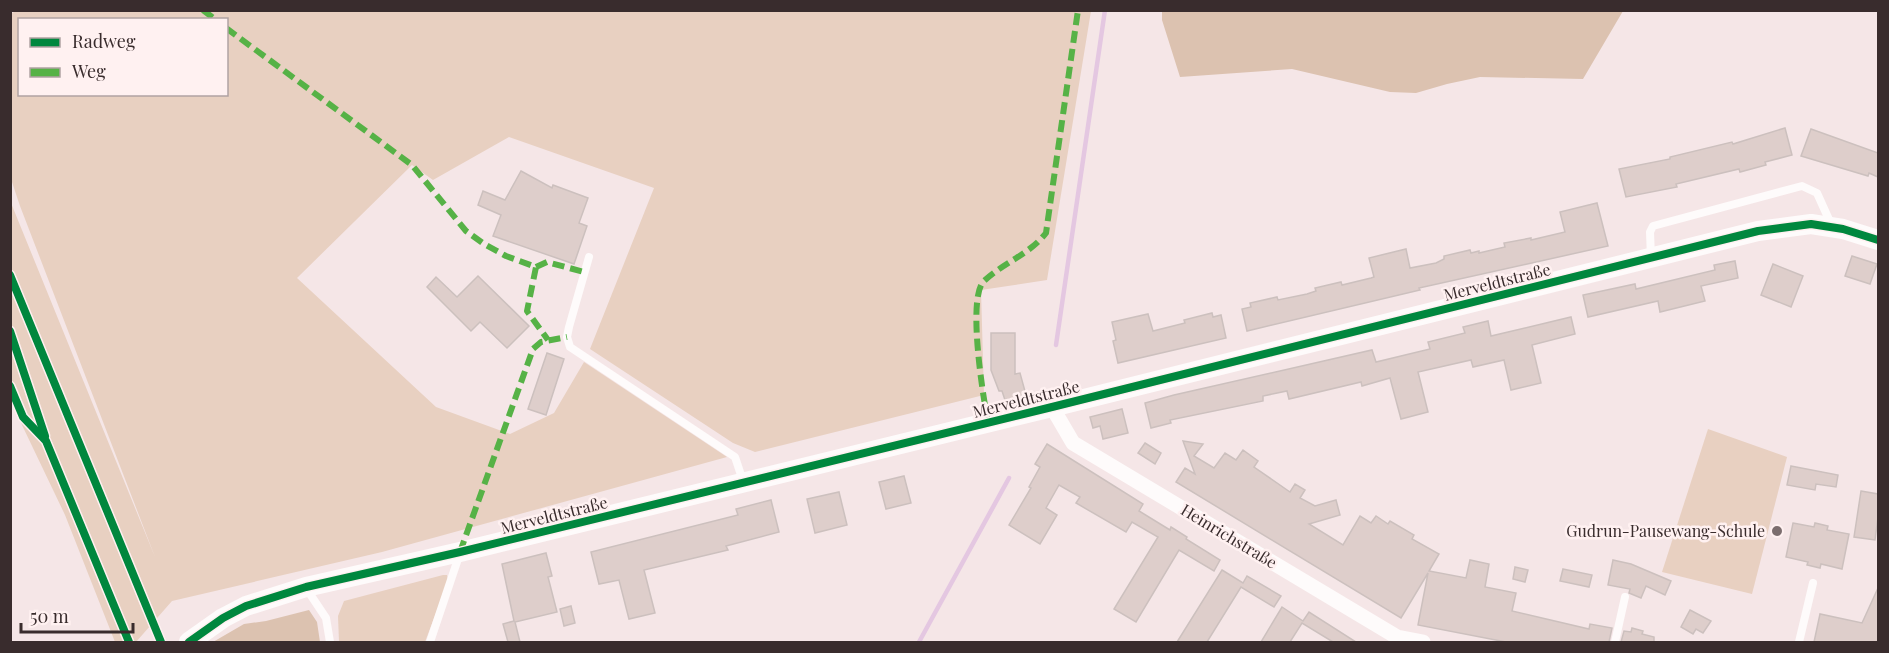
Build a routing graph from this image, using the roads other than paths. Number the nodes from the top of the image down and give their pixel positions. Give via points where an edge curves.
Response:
1 (1833, 228) junction
2 (1878, 240) edge
3 (589, 257) dead end
4 (1652, 257) junction
5 (1052, 407) junction
6 (744, 482) junction
7 (460, 552) junction
8 (1813, 583) dead end
9 (306, 587) junction
10 (1625, 597) dead end
11 (189, 642) edge
12 (330, 642) edge
13 (430, 642) edge
14 (1423, 642) edge
15 (1615, 642) edge
16 (1799, 642) edge

1 - 2 main road, Merveldtstraße
1 - 4 main road, Merveldtstraße via 1810,224 1758,231
1 - 4 lane via 1817,193 1802,186 1653,226
3 - 6 lane via 569,327 570,347 735,457
4 - 5 main road, Merveldtstraße
5 - 6 main road, Merveldtstraße
5 - 14 street, Heinrichstraße via 1074,442 1397,637
6 - 7 main road, Merveldtstraße
7 - 9 main road, Merveldtstraße
7 - 13 lane
8 - 16 lane
9 - 11 main road, Merveldtstraße via 246,606
9 - 12 lane via 326,618
10 - 15 lane

